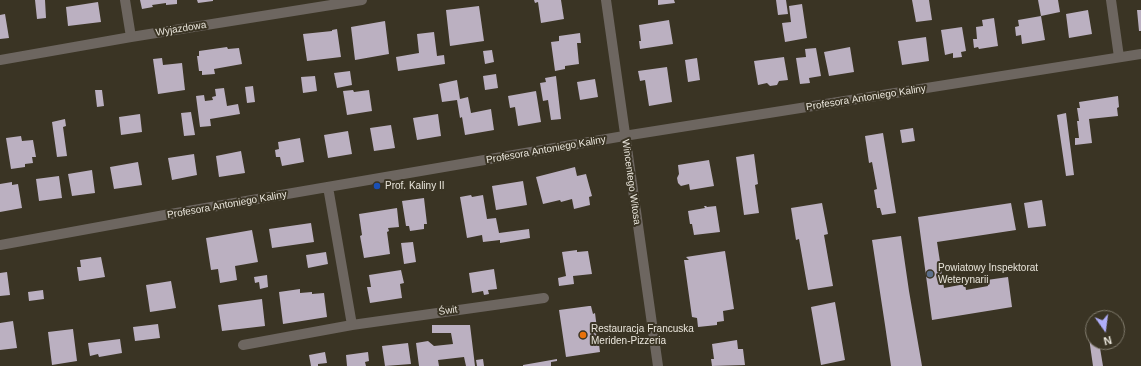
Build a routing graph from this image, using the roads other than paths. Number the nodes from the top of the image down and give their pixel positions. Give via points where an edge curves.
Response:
1 (125, 0) edge
2 (362, 0) edge
3 (606, 0) edge
4 (1111, 0) edge
5 (131, 37) junction
6 (1141, 54) edge
7 (1119, 57) junction
8 (0, 60) edge
9 (624, 136) junction
10 (328, 187) junction
11 (0, 245) edge
12 (544, 298) dead end
13 (352, 325) junction
14 (243, 345) dead end
15 (657, 365) edge

1 - 5 street
2 - 5 street, Wyjazdowa
3 - 9 street, Wincentego Witosa
4 - 7 street
5 - 8 street, Wyjazdowa
6 - 7 street, Profesora Antoniego Kaliny
7 - 9 street, Profesora Antoniego Kaliny
9 - 10 street, Profesora Antoniego Kaliny
9 - 15 street, Wincentego Witosa
10 - 11 street, Profesora Antoniego Kaliny
10 - 13 street
12 - 13 street, Świt
13 - 14 street, Świt

